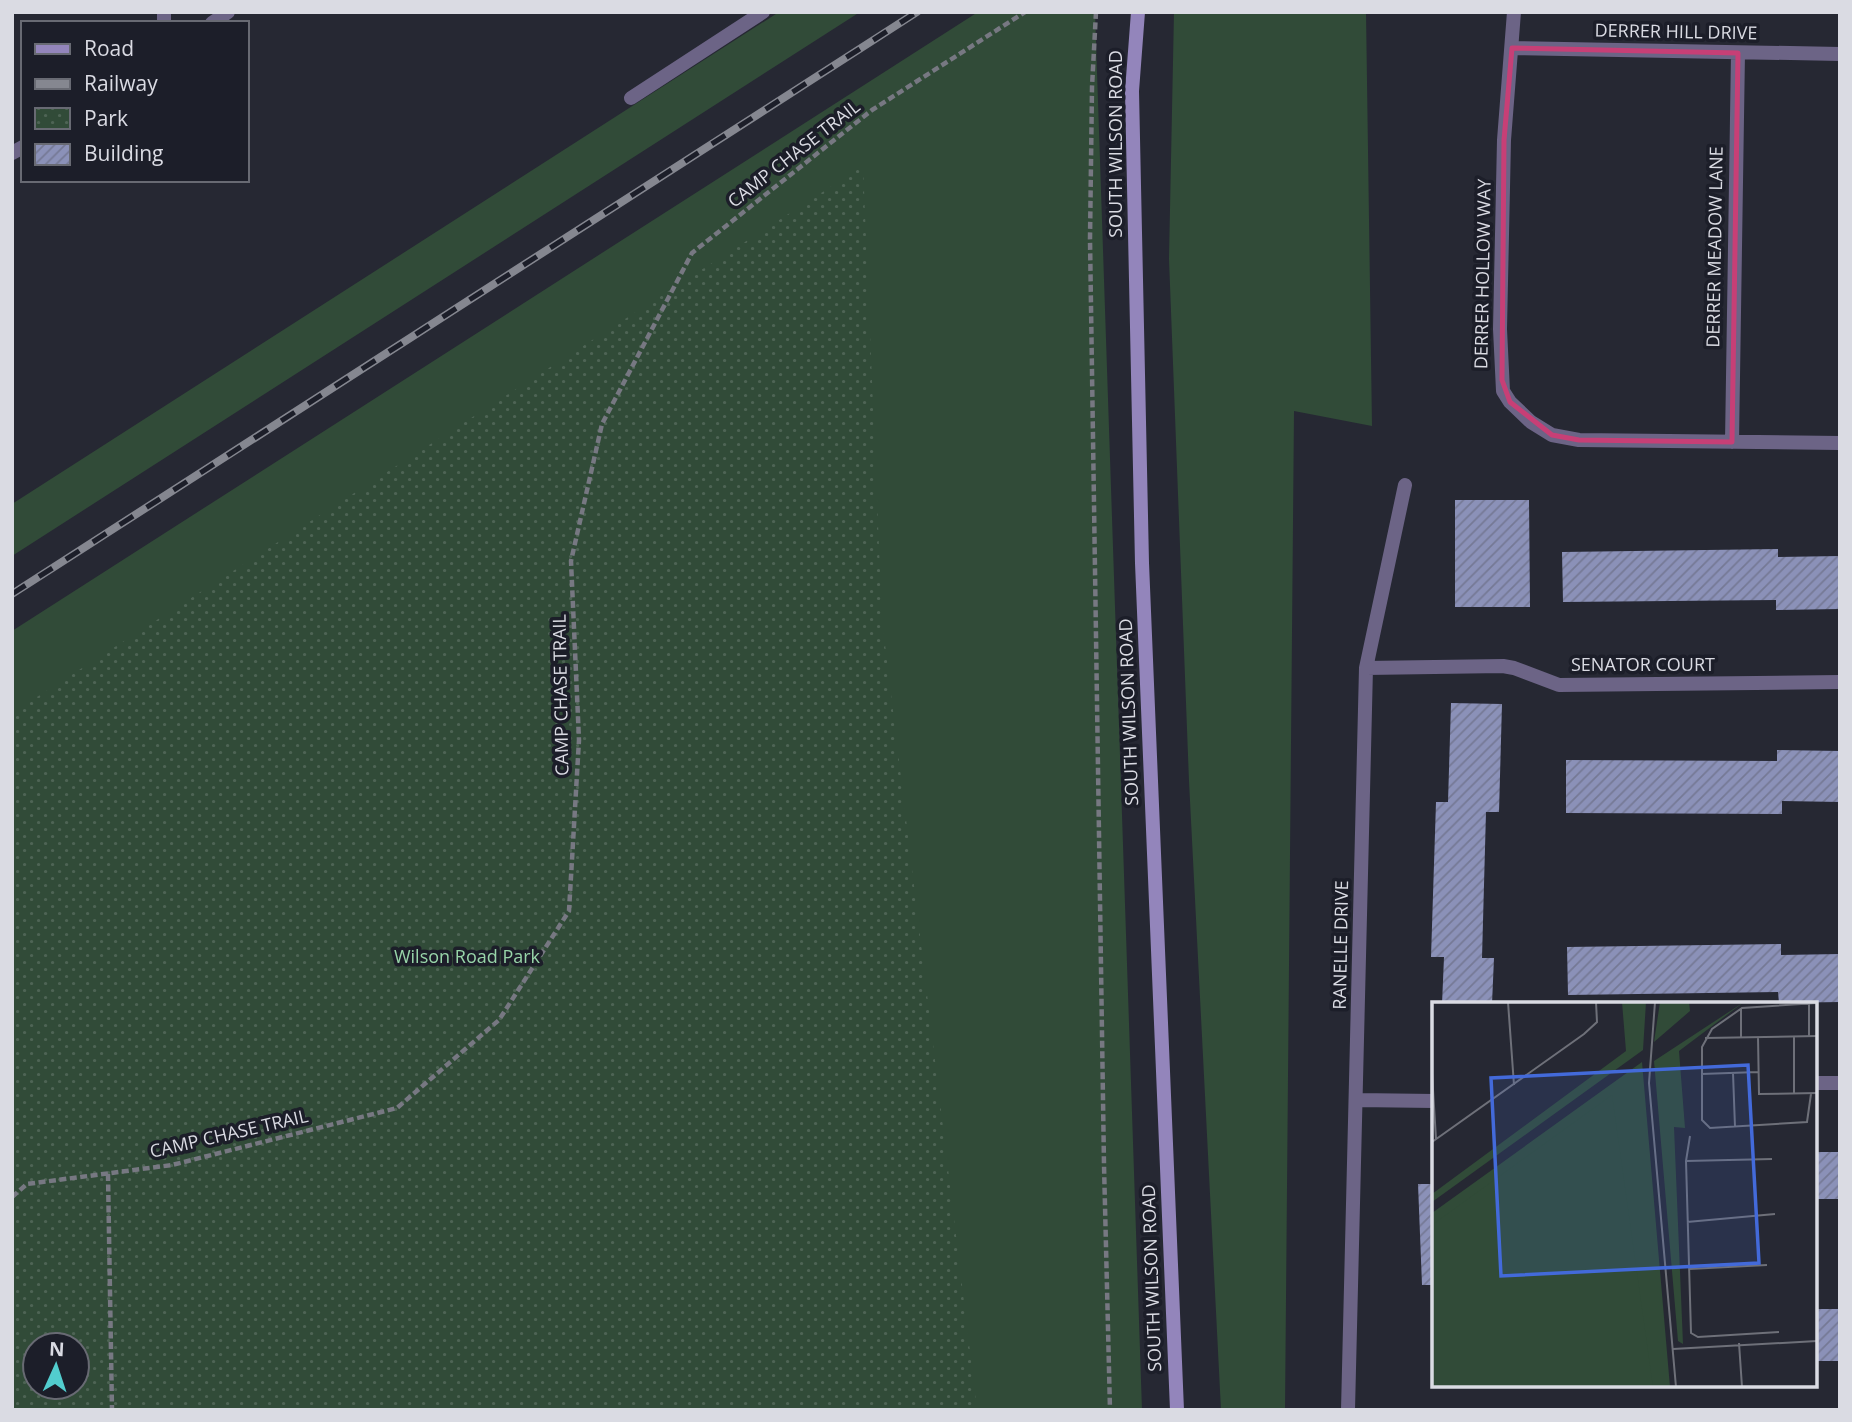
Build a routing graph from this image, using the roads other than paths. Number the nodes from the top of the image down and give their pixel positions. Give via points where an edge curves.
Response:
1 (763, 12) edge
2 (1138, 12) edge
3 (1514, 12) edge
4 (1511, 48) junction
5 (1738, 52) junction
6 (1840, 54) edge
7 (631, 98) dead end
8 (1731, 442) junction
9 (1840, 443) edge
10 (1405, 485) dead end
11 (1366, 668) junction
12 (1840, 682) edge
13 (1817, 1083) edge
14 (1840, 1083) edge
15 (1357, 1100) junction
16 (1432, 1101) edge
17 (1177, 1410) edge
18 (1348, 1410) edge

1 - 7 street
2 - 17 main road, SOUTH WILSON ROAD via 1132,91 1142,563
3 - 4 street, DERRER HOLLOW WAY
4 - 5 street, DERRER HILL DRIVE
4 - 8 street, DERRER HOLLOW WAY via 1504,153 1503,391 1531,422 1552,435 1579,440
5 - 6 street, DERRER HILL DRIVE
5 - 8 street, DERRER MEADOW LANE
8 - 9 street, DERRER HOLLOW WAY
10 - 11 street, RANELLE DRIVE
11 - 12 street, SENATOR COURT via 1503,666 1559,685
11 - 15 street, RANELLE DRIVE
13 - 14 street
15 - 16 street
15 - 18 street, RANELLE DRIVE

